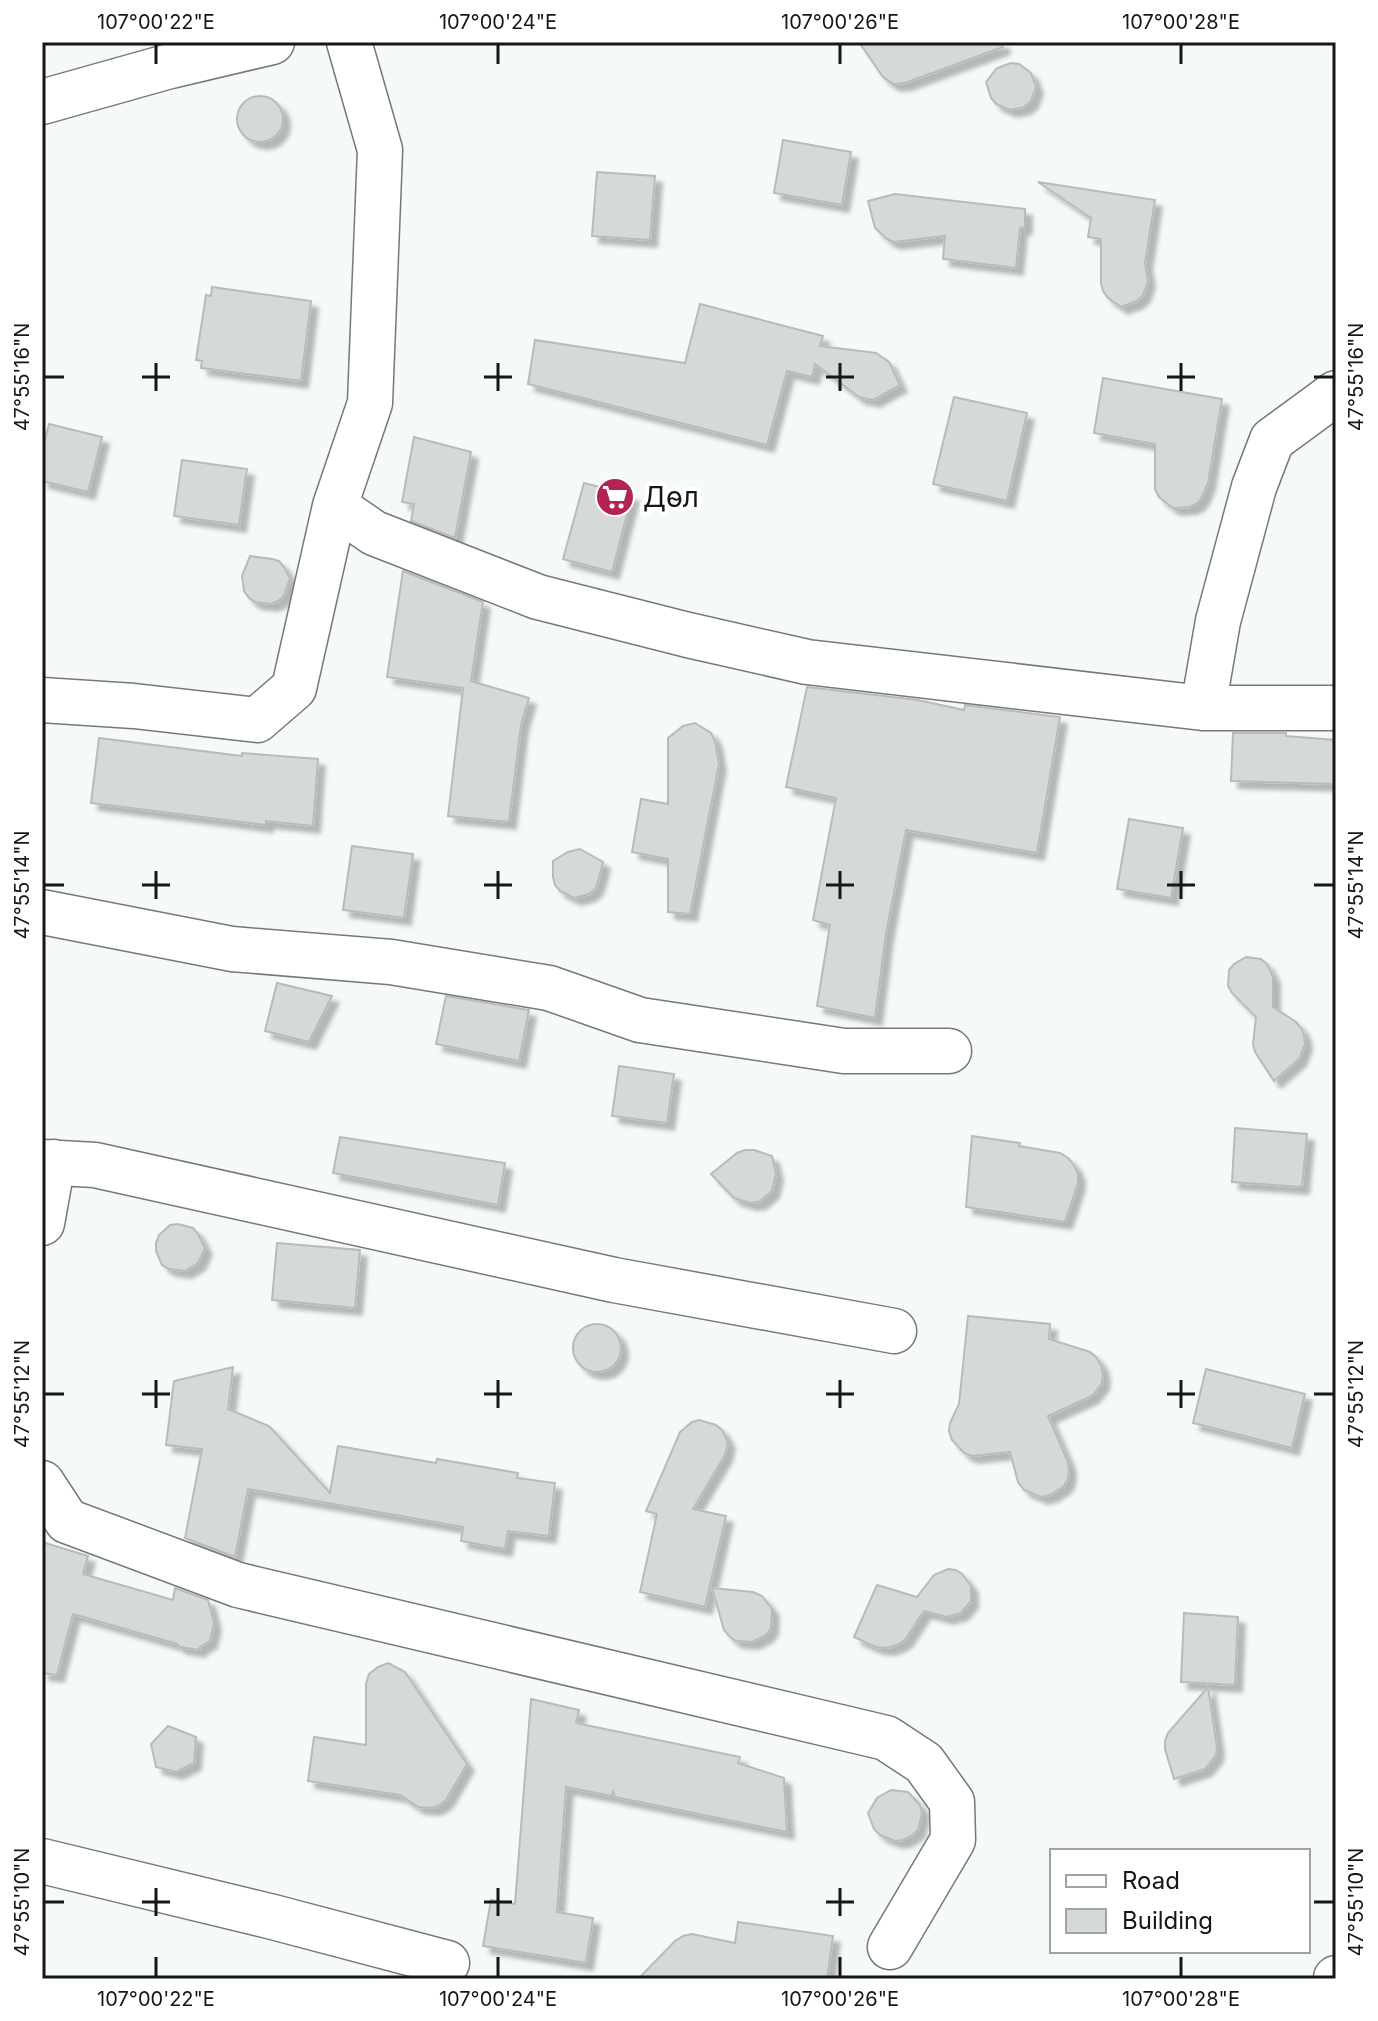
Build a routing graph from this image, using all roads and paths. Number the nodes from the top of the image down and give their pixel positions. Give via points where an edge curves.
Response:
1 (272, 42) edge
2 (349, 42) edge
3 (42, 102) edge
4 (1336, 393) edge
5 (335, 506) junction
6 (42, 700) edge
7 (1203, 708) junction
8 (1336, 708) edge
9 (42, 912) edge
10 (949, 1051) dead end
11 (48, 1162) edge
12 (42, 1223) edge
13 (894, 1331) dead end
14 (42, 1483) edge
15 (42, 1861) edge
16 (890, 1947) dead end
17 (447, 1963) dead end

1 - 3 street
2 - 5 street via 380,150 370,403
4 - 7 street via 1272,440 1218,621
5 - 6 street via 294,688 257,720
5 - 7 street via 374,533 538,597 688,635 807,662
7 - 8 street
9 - 10 street via 232,949 391,962 549,988 640,1020 844,1051
11 - 12 street
11 - 13 street via 95,1165 614,1280
14 - 16 street via 67,1521 238,1585 886,1738 924,1763 952,1802 953,1840
15 - 17 street

